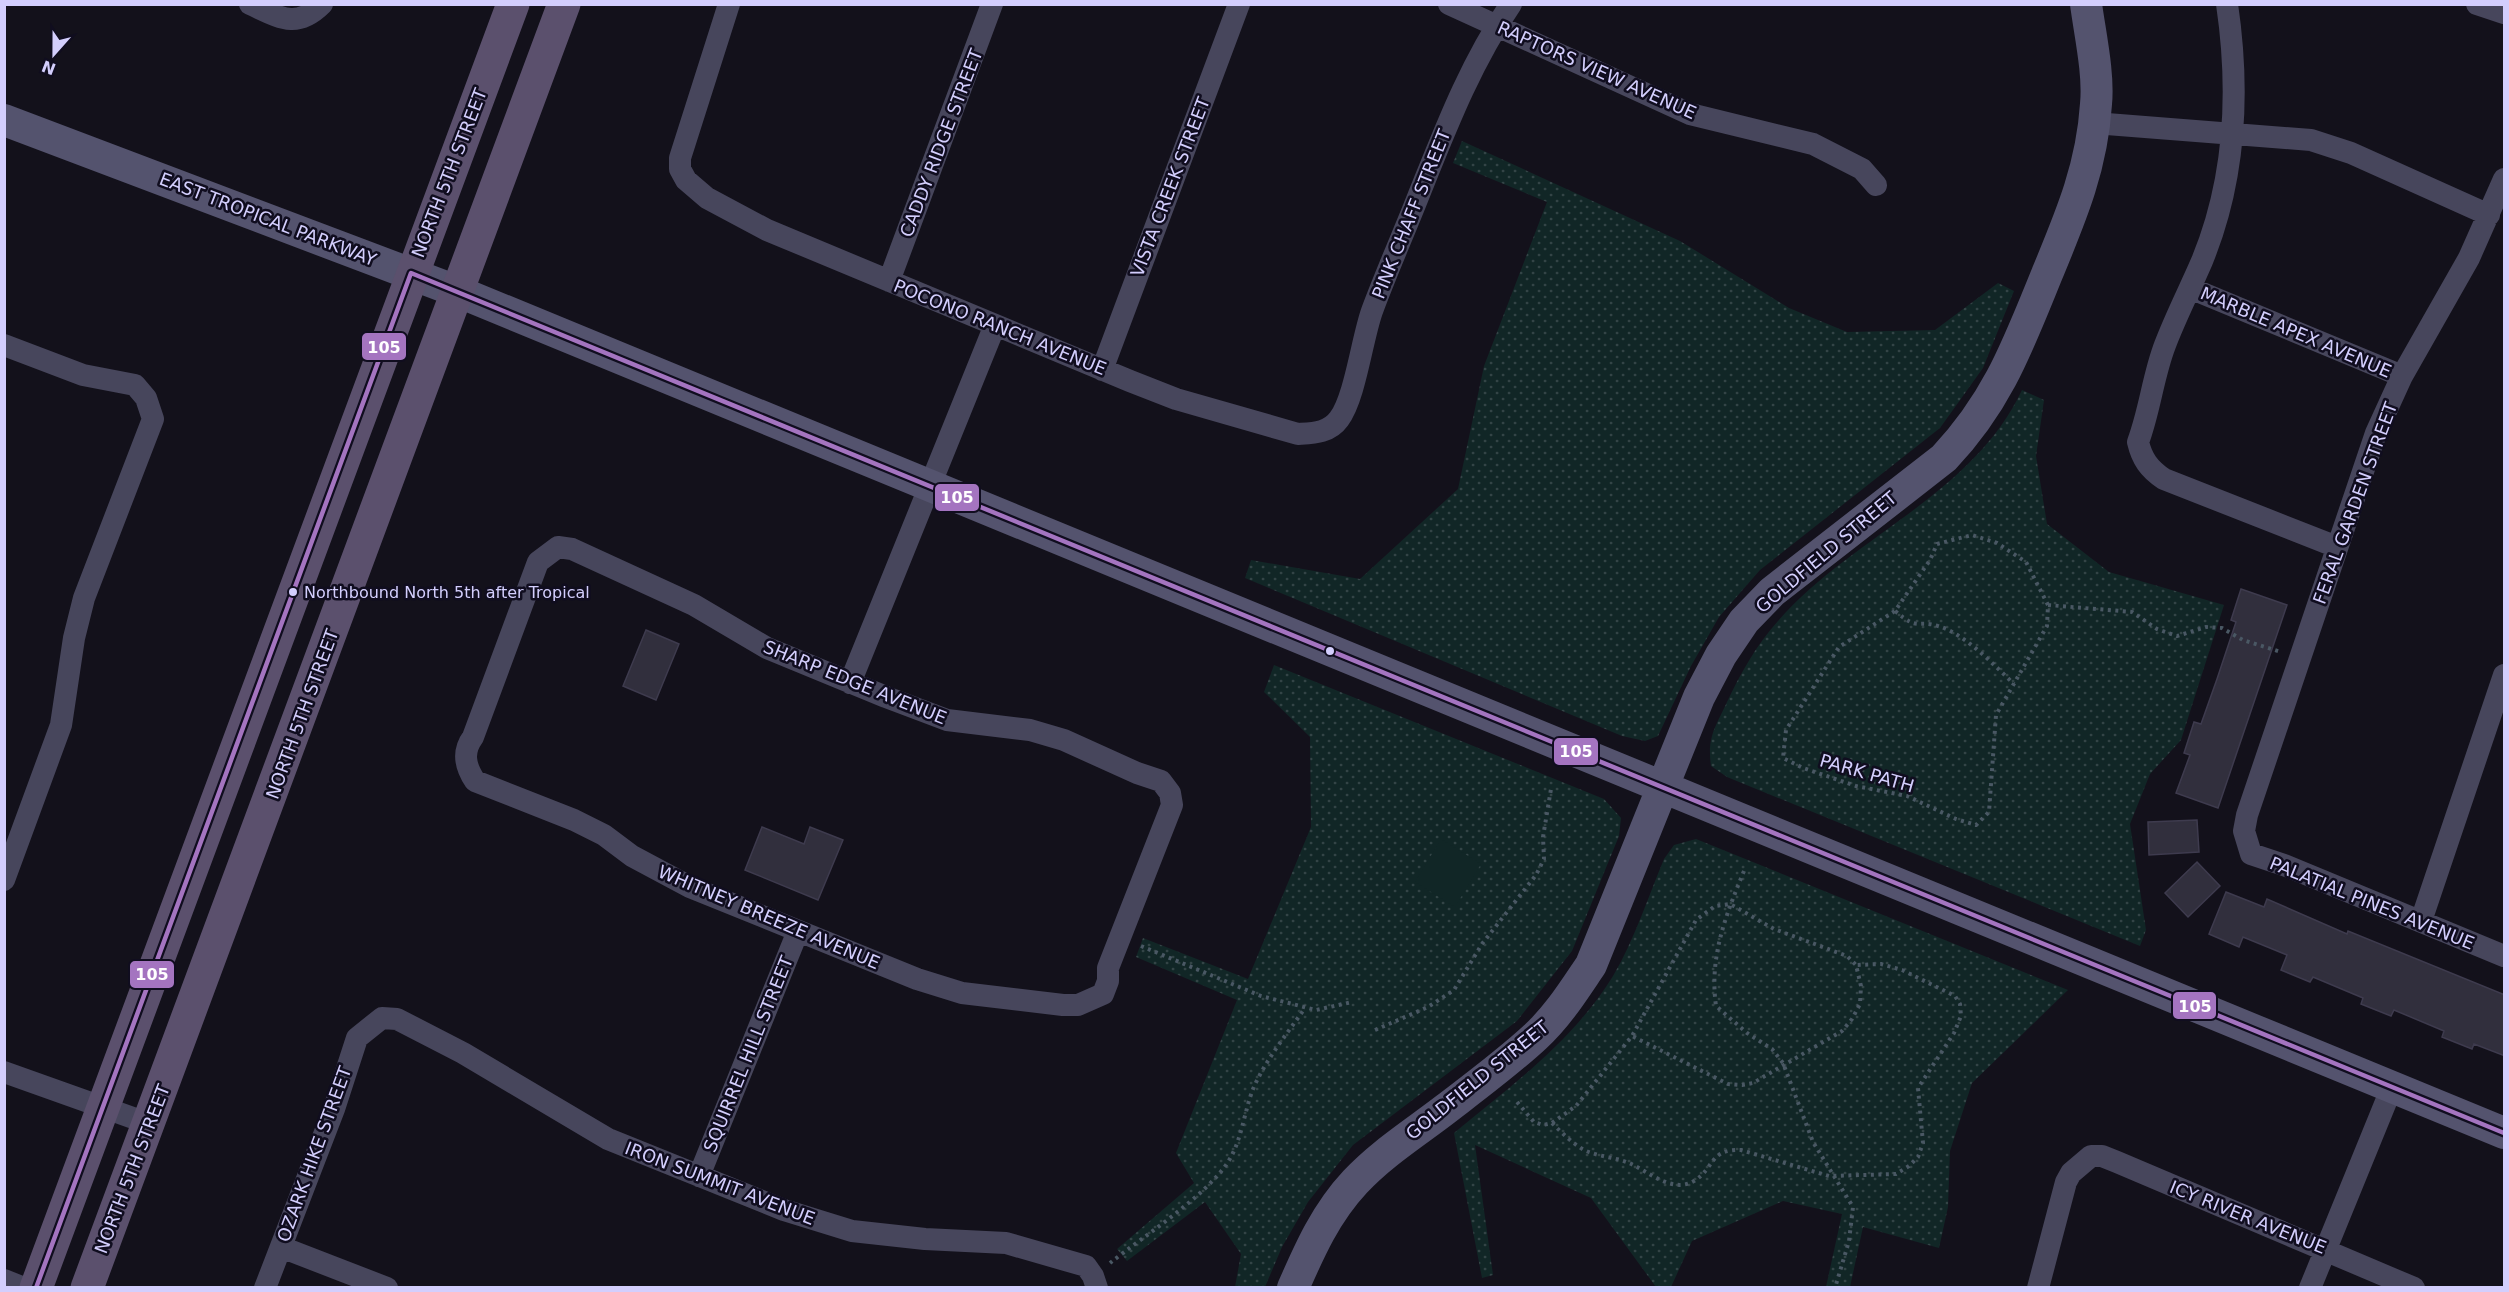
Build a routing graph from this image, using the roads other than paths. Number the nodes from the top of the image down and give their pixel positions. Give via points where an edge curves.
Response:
1 (250, 4) edge
2 (513, 4) edge
3 (564, 4) edge
4 (729, 4) edge
5 (993, 4) edge
6 (1239, 4) edge
7 (1449, 4) edge
8 (1511, 4) edge
9 (2086, 4) edge
10 (2227, 4) edge
11 (2477, 4) edge
12 (316, 11) edge
13 (2505, 13) edge
14 (1496, 26) junction
15 (4, 120) edge
16 (2094, 123) junction
17 (2234, 133) junction
18 (2505, 178) edge
19 (1876, 185) dead end
20 (2489, 215) junction
21 (411, 273) junction
22 (889, 281) junction
23 (2190, 288) junction
24 (459, 292) junction
25 (995, 325) junction
26 (4, 345) edge
27 (1102, 369) junction
28 (2402, 376) junction
29 (1329, 429) joint
30 (931, 486) junction
31 (2337, 547) junction
32 (2505, 675) edge
33 (850, 683) junction
34 (467, 769) joint
35 (1662, 786) junction
36 (2247, 842) joint
37 (4, 880) edge
38 (2421, 921) junction
39 (798, 931) junction
40 (2505, 956) edge
41 (1091, 1002) joint
42 (370, 1026) joint
43 (4, 1072) edge
44 (2392, 1087) junction
45 (104, 1108) junction
46 (150, 1124) junction
47 (2505, 1133) edge
48 (699, 1176) junction
49 (281, 1246) junction
50 (2325, 1249) junction
51 (4, 1280) edge
52 (1095, 1282) edge
53 (24, 1287) edge
54 (36, 1287) edge
55 (87, 1287) edge
56 (265, 1287) edge
57 (387, 1287) edge
58 (1293, 1287) edge
59 (2038, 1287) edge
60 (2310, 1287) edge
61 (2414, 1287) edge

1 - 12 street via 292,21
2 - 21 main road, NORTH 5TH STREET
3 - 24 main road, NORTH 5TH STREET
4 - 22 street, POCONO RANCH AVENUE via 680,158 680,170 707,198 767,230
5 - 22 street, CADDY RIDGE STREET
6 - 27 street, VISTA CREEK STREET
7 - 14 street, RAPTORS VIEW AVENUE
8 - 14 street, PINK CHAFF STREET
9 - 16 main road, GOLDFIELD STREET via 2097,101
10 - 17 street via 2235,68
11 - 13 street
14 - 19 street, RAPTORS VIEW AVENUE via 1690,114 1813,144 1862,169
14 - 29 street, PINK CHAFF STREET via 1474,63 1449,120 1372,313 1348,404
15 - 21 main road, EAST TROPICAL PARKWAY
16 - 17 street
16 - 35 main road, GOLDFIELD STREET via 2083,186 2013,358 1992,399 1944,458 1772,592 1744,621 1700,697
17 - 20 street via 2312,140 2351,153
17 - 23 street via 2217,216
18 - 20 street, FERAL GARDEN STREET
20 - 28 street, FERAL GARDEN STREET
21 - 24 main road, EAST TROPICAL PARKWAY
21 - 45 main road, NORTH 5TH STREET
22 - 25 street, POCONO RANCH AVENUE
23 - 28 street, MARBLE APEX AVENUE
23 - 31 street via 2164,346 2138,442 2141,455 2152,471 2164,479
24 - 30 main road, EAST TROPICAL PARKWAY
24 - 46 main road, NORTH 5TH STREET
25 - 27 street, POCONO RANCH AVENUE
25 - 30 street
26 - 37 street via 83,375 135,385 146,398 153,419 84,598 61,725
27 - 29 street, POCONO RANCH AVENUE via 1176,399 1298,434
28 - 31 street, FERAL GARDEN STREET via 2376,433
30 - 33 street
30 - 35 main road, EAST TROPICAL PARKWAY
31 - 36 street, FERAL GARDEN STREET via 2247,815
32 - 38 street
33 - 34 street, SHARP EDGE AVENUE via 767,648 694,605 572,549 558,548 538,562 473,737 465,748
33 - 41 street, SHARP EDGE AVENUE via 947,720 1030,730 1064,740 1161,781 1170,793 1172,805 1108,968 1103,994
34 - 39 street, WHITNEY BREEZE AVENUE via 475,781 584,825 690,887
35 - 44 main road, EAST TROPICAL PARKWAY
35 - 58 main road, GOLDFIELD STREET via 1591,964 1565,1003 1536,1036 1392,1148 1355,1182 1314,1239
36 - 38 street, PALATIAL PINES AVENUE via 2251,854 2264,861 2284,865
38 - 40 street, PALATIAL PINES AVENUE
39 - 41 street, WHITNEY BREEZE AVENUE via 917,980 962,993 1063,1005
39 - 48 street, SQUIRREL HILL STREET
42 - 48 street, IRON SUMMIT AVENUE via 382,1018 397,1019 501,1074 608,1139
42 - 49 street, OZARK HIKE STREET via 357,1038
43 - 45 street
44 - 47 main road, EAST TROPICAL PARKWAY
44 - 50 street
45 - 46 street
45 - 54 main road, NORTH 5TH STREET
46 - 55 main road, NORTH 5TH STREET
48 - 52 street, IRON SUMMIT AVENUE via 784,1210 852,1231 1006,1243 1065,1258 1086,1266
49 - 56 street, OZARK HIKE STREET
49 - 57 street
50 - 59 street, ICY RIVER AVENUE via 2102,1156 2091,1156 2066,1182
50 - 60 street
50 - 61 street, ICY RIVER AVENUE
51 - 53 street

